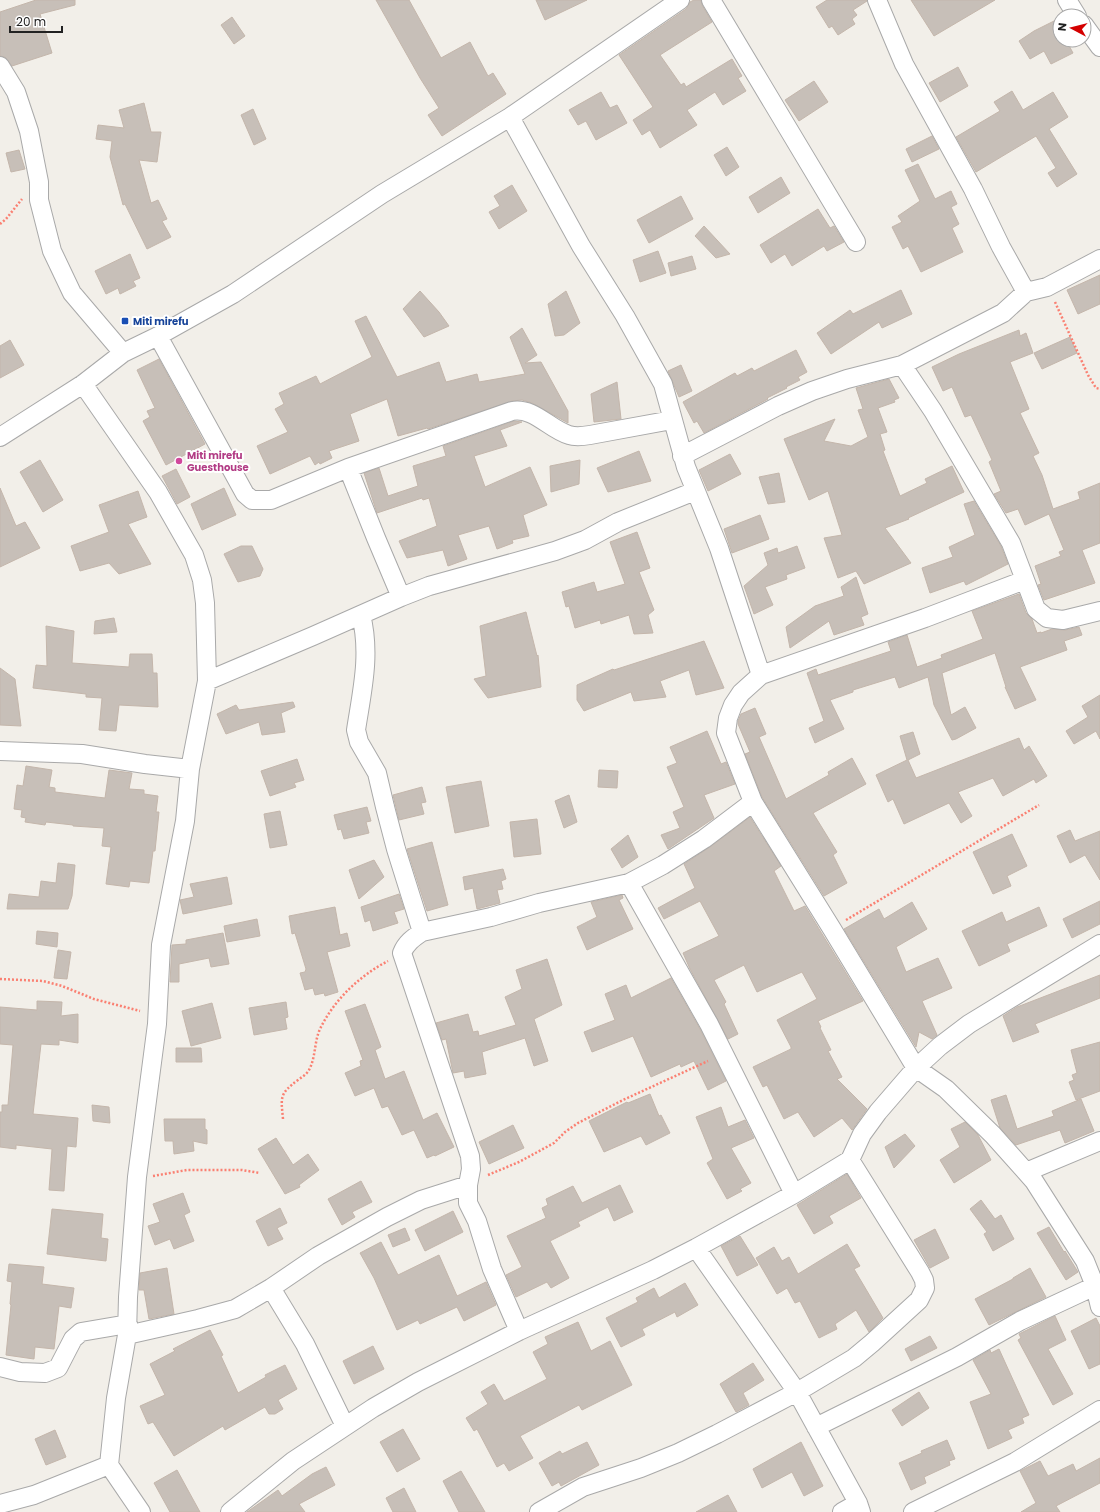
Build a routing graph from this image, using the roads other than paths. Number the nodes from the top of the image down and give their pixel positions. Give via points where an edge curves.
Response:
1 (711, 0) edge
2 (877, 0) edge
3 (678, 1) edge
4 (1092, 36) edge
5 (1100, 47) edge
6 (0, 66) edge
7 (510, 117) junction
8 (856, 242) dead end
9 (1100, 259) edge
10 (1026, 292) junction
11 (158, 336) junction
12 (124, 353) junction
13 (902, 365) junction
14 (83, 384) junction
15 (672, 420) junction
16 (0, 437) edge
17 (682, 456) junction
18 (348, 468) junction
19 (695, 491) junction
20 (1025, 580) junction
21 (401, 597) junction
22 (1100, 611) edge
23 (361, 616) junction
24 (761, 675) junction
25 (207, 681) junction
26 (0, 751) edge
27 (190, 769) junction
28 (753, 802) junction
29 (629, 883) junction
30 (422, 932) junction
31 (1100, 944) edge
32 (916, 1068) junction
33 (1100, 1141) edge
34 (850, 1160) junction
35 (1026, 1172) junction
36 (468, 1185) junction
37 (794, 1194) junction
38 (696, 1248) junction
39 (1095, 1286) junction
40 (271, 1288) junction
41 (1100, 1307) edge
42 (128, 1330) junction
43 (519, 1332) junction
44 (0, 1367) edge
45 (797, 1392) junction
46 (1100, 1410) edge
47 (345, 1426) junction
48 (816, 1427) junction
49 (109, 1466) junction
50 (0, 1504) edge
51 (860, 1508) edge
52 (142, 1512) edge
53 (230, 1512) edge
54 (539, 1512) edge
55 (842, 1512) edge
56 (913, 1512) edge

1 - 8 street
2 - 10 street via 904,64
3 - 7 street
4 - 5 street
6 - 12 street via 16,92 29,132 39,182 39,200 52,251 72,293
7 - 11 street via 382,194 233,294
7 - 15 street via 663,384
9 - 10 street via 1047,287
10 - 13 street via 1003,313
11 - 12 street
11 - 18 street via 245,494 252,500 271,500
12 - 14 street
13 - 17 street via 812,391 771,409
13 - 20 street via 933,411 997,519
14 - 16 street
14 - 25 street via 158,492 194,555 202,580 205,603
15 - 17 street
15 - 18 street via 577,436 568,435 519,410
17 - 19 street
18 - 21 street
19 - 21 street via 555,551 429,586
19 - 24 street via 734,589
20 - 22 street via 1036,608 1048,618 1063,620
20 - 24 street
21 - 23 street
23 - 25 street
23 - 30 street via 366,657 356,730 359,742 377,773 396,849
24 - 28 street via 741,693 733,705 726,734
25 - 27 street
26 - 27 street via 82,754
27 - 42 street via 185,821 161,945 158,1015 137,1177
28 - 29 street via 704,839
28 - 32 street
29 - 30 street via 539,902 491,917
29 - 37 street via 709,1024
30 - 36 street via 412,938 402,953 466,1140 471,1162
31 - 32 street via 969,1024
32 - 34 street via 862,1134
32 - 35 street via 946,1089 994,1135
33 - 35 street
34 - 37 street
34 - 45 street via 920,1272 925,1288 919,1300 872,1344 854,1358
35 - 39 street via 1085,1261
36 - 40 street via 421,1200 394,1214 318,1256
36 - 43 street via 468,1203
37 - 38 street
38 - 43 street
38 - 45 street
39 - 41 street
39 - 48 street via 1020,1321 957,1357
40 - 42 street via 235,1309 198,1319
40 - 47 street via 305,1344
42 - 44 street via 81,1332 73,1339 58,1368 45,1373 20,1372
42 - 49 street via 116,1398
43 - 47 street via 418,1382
45 - 48 street
45 - 54 street via 684,1450 641,1468 583,1487
46 - 56 street via 1015,1462
47 - 53 street via 293,1461
48 - 51 street
49 - 50 street via 34,1495
49 - 52 street
51 - 55 street

